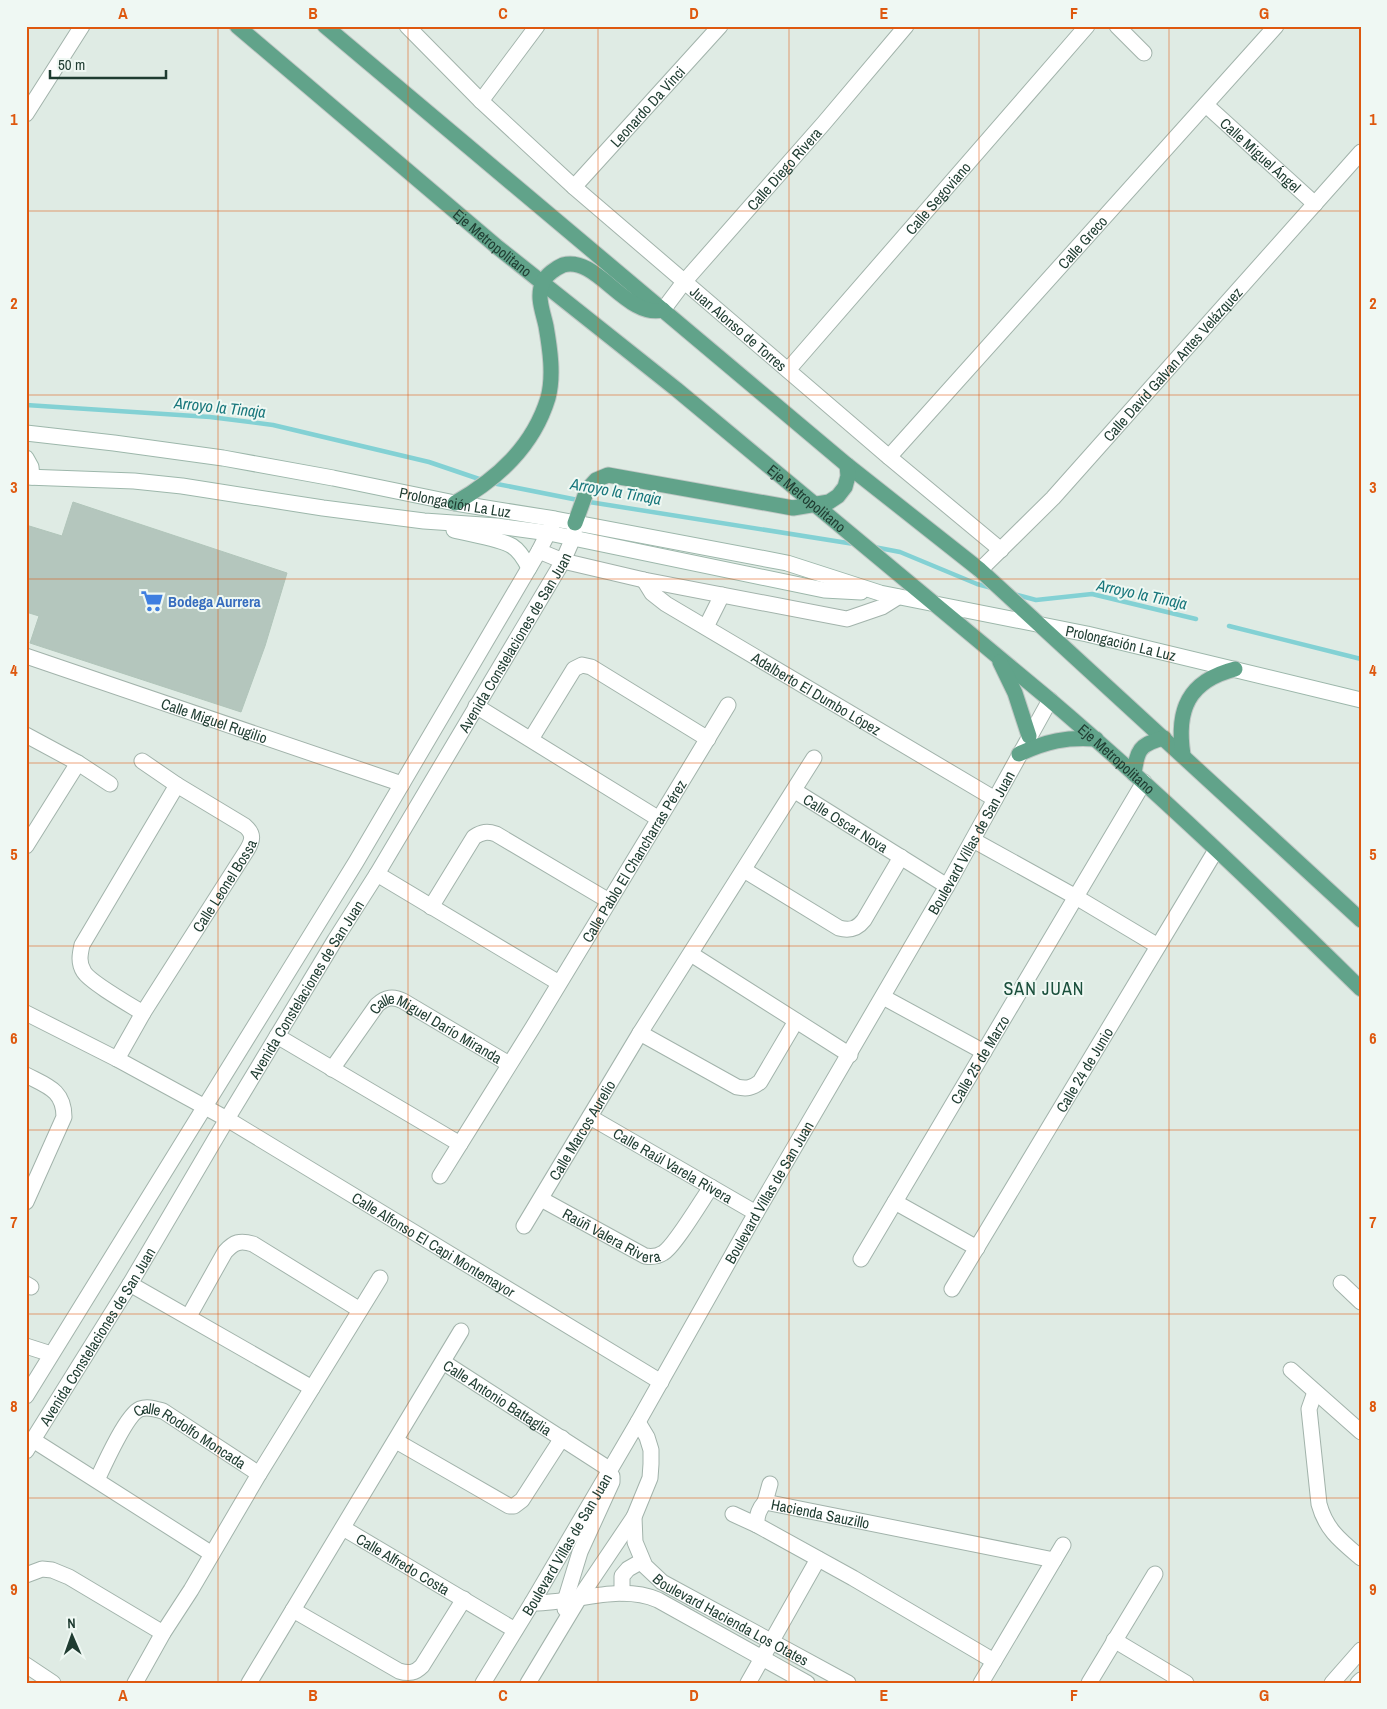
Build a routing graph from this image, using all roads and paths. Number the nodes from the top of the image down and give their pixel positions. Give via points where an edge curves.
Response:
1 (82, 26) edge
2 (237, 26) edge
3 (325, 26) edge
4 (406, 26) edge
5 (537, 26) edge
6 (720, 26) edge
7 (906, 26) edge
8 (1087, 26) edge
9 (1117, 26) edge
10 (1276, 26) edge
11 (1144, 53) dead end
12 (481, 101) junction
13 (1206, 105) junction
14 (26, 114) edge
15 (1361, 152) edge
16 (574, 187) junction
17 (1315, 204) junction
18 (542, 282) junction
19 (684, 282) junction
20 (663, 310) junction
21 (788, 370) junction
22 (26, 433) edge
23 (889, 457) junction
24 (26, 458) edge
25 (847, 465) junction
26 (29, 477) edge
27 (455, 503) junction
28 (818, 506) junction
29 (424, 521) junction
30 (576, 524) junction
31 (552, 526) junction
32 (1001, 550) junction
33 (539, 551) junction
34 (563, 561) junction
35 (530, 568) junction
36 (980, 570) junction
37 (644, 580) junction
38 (722, 595) junction
39 (898, 597) junction
40 (936, 603) junction
41 (1043, 626) junction
42 (706, 627) junction
43 (995, 654) junction
44 (26, 656) edge
45 (1235, 669) junction
46 (1050, 700) junction
47 (1361, 700) edge
48 (476, 706) junction
49 (728, 706) dead end
50 (26, 736) edge
51 (1029, 736) junction
52 (1164, 738) junction
53 (531, 739) junction
54 (708, 739) junction
55 (1096, 739) junction
56 (1019, 754) junction
57 (1183, 755) junction
58 (814, 758) dead end
59 (142, 761) dead end
60 (78, 763) junction
61 (1139, 778) junction
62 (110, 784) dead end
63 (402, 784) junction
64 (177, 785) junction
65 (795, 791) junction
66 (995, 799) junction
67 (660, 819) junction
68 (973, 840) junction
69 (26, 846) edge
70 (1216, 850) junction
71 (901, 857) junction
72 (744, 870) junction
73 (376, 874) junction
74 (947, 886) junction
75 (1076, 898) junction
76 (608, 901) junction
77 (431, 906) junction
78 (715, 914) joint
79 (1361, 920) edge
80 (1158, 946) junction
81 (691, 954) junction
82 (560, 983) junction
83 (1361, 990) edge
84 (883, 997) junction
85 (26, 1013) edge
86 (143, 1013) junction
87 (796, 1021) junction
88 (533, 1027) joint
89 (640, 1033) junction
90 (277, 1036) junction
91 (984, 1052) junction
92 (850, 1055) junction
93 (117, 1059) junction
94 (510, 1064) junction
95 (332, 1069) junction
96 (26, 1075) edge
97 (206, 1106) junction
98 (590, 1117) junction
99 (228, 1118) junction
100 (460, 1144) junction
101 (440, 1176) dead end
102 (711, 1187) junction
103 (541, 1199) junction
104 (26, 1202) edge
105 (895, 1202) junction
106 (756, 1214) junction
107 (524, 1226) dead end
108 (976, 1248) junction
109 (861, 1259) dead end
110 (380, 1278) dead end
111 (130, 1284) junction
112 (952, 1289) dead end
113 (360, 1310) junction
114 (189, 1316) junction
115 (461, 1331) dead end
116 (26, 1346) edge
117 (51, 1354) junction
118 (443, 1362) junction
119 (1291, 1370) dead end
120 (661, 1382) junction
121 (312, 1388) junction
122 (1315, 1392) junction
123 (26, 1396) edge
124 (638, 1422) junction
125 (1361, 1432) edge
126 (562, 1438) junction
127 (396, 1441) junction
128 (30, 1445) edge
129 (609, 1469) junction
130 (259, 1474) junction
131 (96, 1480) junction
132 (770, 1484) dead end
133 (765, 1502) junction
134 (733, 1514) dead end
135 (634, 1517) junction
136 (757, 1525) junction
137 (343, 1528) junction
138 (1063, 1545) dead end
139 (212, 1554) junction
140 (1361, 1558) edge
141 (818, 1559) junction
142 (1054, 1560) junction
143 (642, 1561) junction
144 (1155, 1574) dead end
145 (26, 1575) edge
146 (622, 1593) junction
147 (464, 1599) junction
148 (571, 1600) junction
149 (532, 1603) junction
150 (293, 1610) junction
151 (515, 1630) junction
152 (163, 1633) junction
153 (1114, 1640) junction
154 (772, 1641) junction
155 (1361, 1650) edge
156 (762, 1658) junction
157 (994, 1661) junction
158 (26, 1665) edge
159 (1361, 1680) edge
160 (53, 1683) edge
161 (135, 1683) edge
162 (249, 1683) edge
163 (482, 1683) edge
164 (528, 1683) edge
165 (748, 1683) edge
166 (807, 1683) edge
167 (848, 1683) edge
168 (981, 1683) edge
169 (1089, 1683) edge
170 (1186, 1683) edge
171 (1332, 1683) edge
172 (1358, 1683) edge

1 - 14 street
2 - 18 main road, Eje Metropolitano
3 - 20 main road
4 - 12 street, Juan Alonso de Torres
5 - 12 street
6 - 16 street, Leonardo Da Vinci
7 - 19 street, Calle Diego Rivera
8 - 21 street, Calle Segoviano
9 - 11 street
10 - 13 street, Calle Greco
12 - 16 street, Juan Alonso de Torres
13 - 17 street, Calle Miguel Ángel
13 - 23 street, Calle Greco
15 - 17 street, Calle David Galvan Antes Velázquez
16 - 19 street, Juan Alonso de Torres
17 - 32 street, Calle David Galvan Antes Velázquez via 1053,498
18 - 20 main road via 550,272 564,265 576,265 588,269 628,300 647,310
18 - 27 main road via 540,299 550,369 548,396 540,420 528,442 503,470 477,491
18 - 28 main road, Eje Metropolitano
19 - 20 street, Calle Diego Rivera
19 - 21 street, Juan Alonso de Torres
20 - 25 main road
21 - 23 street, Juan Alonso de Torres
22 - 27 street, Prolongación La Luz via 223,458
23 - 32 street, Juan Alonso de Torres
24 - 26 street via 31,467
25 - 28 main road via 845,487 838,496
25 - 36 main road
26 - 29 street, Prolongación La Luz via 182,486
27 - 31 street, Prolongación La Luz
28 - 30 main road via 793,508 608,475 596,480 587,490
28 - 40 main road, Eje Metropolitano
29 - 31 street, Prolongación La Luz
29 - 35 street via 503,542 519,552
30 - 31 street, Prolongación La Luz
30 - 34 street, Avenida Constelaciones de San Juan
30 - 39 street, Prolongación La Luz via 787,563
31 - 33 street, Avenida Constelaciones de San Juan
32 - 36 street, Calle David Galvan Antes Velázquez
33 - 34 street
33 - 35 street, Avenida Constelaciones de San Juan
34 - 37 street
34 - 48 street, Avenida Constelaciones de San Juan
35 - 63 street, Avenida Constelaciones de San Juan
36 - 41 main road
37 - 38 street
37 - 42 street, Adalberto El Dumbo López via 652,593 666,604
38 - 39 street via 847,619 882,607
38 - 42 street
39 - 40 street, Prolongación La Luz
40 - 41 street, Prolongación La Luz
40 - 43 main road, Eje Metropolitano
41 - 45 street, Prolongación La Luz
41 - 52 main road
42 - 66 street, Adalberto El Dumbo López
43 - 46 main road, Eje Metropolitano
43 - 51 main road via 1015,693
44 - 63 street, Calle Miguel Rugilio
45 - 47 street, Prolongación La Luz
45 - 57 main road via 1205,681 1185,706 1180,722
46 - 51 street, Boulevard Villas de San Juan
46 - 55 main road, Eje Metropolitano
48 - 53 street
48 - 73 street, Avenida Constelaciones de San Juan
49 - 54 street, Calle Pablo El Chancharras Pérez
50 - 60 street
51 - 56 street, Boulevard Villas de San Juan
52 - 57 main road
52 - 61 main road via 1149,741 1136,756
53 - 54 street via 574,669 582,665 591,667
53 - 67 street
54 - 67 street, Calle Pablo El Chancharras Pérez
55 - 56 main road via 1056,740
55 - 61 main road, Eje Metropolitano
56 - 66 street, Boulevard Villas de San Juan
57 - 79 main road
58 - 65 street
59 - 64 street, Calle Leonel Bossa
60 - 62 street
60 - 69 street
61 - 70 main road, Eje Metropolitano
61 - 75 street, Calle 25 de Marzo
63 - 97 street, Avenida Constelaciones de San Juan
64 - 86 street via 82,944 79,956 80,965 88,977
64 - 86 street, Calle Leonel Bossa via 245,826 252,833 252,838
65 - 71 street, Calle Oscar Nova
65 - 72 street, Calle Oscar Nova
66 - 68 street, Boulevard Villas de San Juan
67 - 76 street, Calle Pablo El Chancharras Pérez
68 - 74 street, Boulevard Villas de San Juan
68 - 75 street
70 - 80 street, Calle 24 de Junio
70 - 83 main road, Eje Metropolitano
71 - 72 street, Calle Oscar Nova via 864,920 853,929 846,930
71 - 74 street, Calle Oscar Nova
72 - 78 street, Calle Oscar Nova
73 - 77 street
73 - 90 street, Avenida Constelaciones de San Juan
74 - 84 street, Boulevard Villas de San Juan
75 - 80 street
75 - 91 street, Calle 25 de Marzo
76 - 77 street via 496,834 483,832 474,837
76 - 82 street, Calle Pablo El Chancharras Pérez
77 - 82 street
78 - 81 street, Calle Marcos Aurelio
80 - 108 street, Calle 24 de Junio
81 - 87 street
81 - 89 street, Calle Marcos Aurelio
82 - 88 street, Calle Pablo El Chancharras Pérez
84 - 91 street
84 - 92 street, Boulevard Villas de San Juan
85 - 93 street, Calle Alfonso El Capi Montemayor
86 - 93 street, Calle Leonel Bossa
87 - 89 street via 760,1082 746,1089
87 - 92 street
88 - 94 street, Calle Miguel Darío Miranda
89 - 98 street, Calle Marcos Aurelio
90 - 95 street
90 - 99 street, Avenida Constelaciones de San Juan
91 - 105 street, Calle 25 de Marzo
92 - 106 street, Boulevard Villas de San Juan
93 - 97 street, Calle Alfonso El Capi Montemayor
94 - 95 street, Calle Miguel Darío Miranda via 403,1001 389,997 377,1004
94 - 100 street, Calle Miguel Darío Miranda
95 - 100 street
96 - 104 street via 53,1090 64,1106 64,1117
97 - 99 street, Calle Alfonso El Capi Montemayor
97 - 117 street, Avenida Constelaciones de San Juan
98 - 102 street, Calle Raúl Varela Rivera
98 - 103 street, Calle Marcos Aurelio
99 - 111 street, Avenida Constelaciones de San Juan
99 - 120 street, Calle Alfonso El Capi Montemayor
100 - 101 street, Calle Miguel Darío Miranda
102 - 103 street, Raúñ Valera Rivera via 668,1250 650,1257
102 - 106 street, Calle Raúl Varela Rivera
103 - 107 street, Calle Marcos Aurelio
105 - 108 street
105 - 109 street, Calle 25 de Marzo
106 - 120 street, Boulevard Villas de San Juan
108 - 112 street, Calle 24 de Junio
110 - 113 street, Calle Rodolfo Moncada
111 - 114 street
111 - 128 street, Avenida Constelaciones de San Juan
113 - 114 street via 245,1241 233,1244 225,1252
113 - 121 street, Calle Rodolfo Moncada
114 - 121 street
115 - 118 street
116 - 117 street
117 - 123 street, Avenida Constelaciones de San Juan
118 - 126 street, Calle Antonio Battaglia
118 - 127 street, Calle Antonio Battaglia
119 - 122 street
120 - 124 street, Boulevard Villas de San Juan
121 - 130 street, Calle Rodolfo Moncada
122 - 125 street
122 - 140 street via 1309,1415 1322,1515 1333,1533
124 - 129 street, Boulevard Villas de San Juan
124 - 135 street, Boulevard Hacienda Los Otates via 647,1437 651,1464 650,1478
126 - 127 street, Calle Antonio Battaglia via 522,1500 514,1506
126 - 129 street, Calle Antonio Battaglia
127 - 137 street, Calle Alfredo Costa
128 - 131 street
129 - 148 street via 612,1482 580,1552
129 - 149 street, Boulevard Villas de San Juan
130 - 131 street, Calle Rodolfo Moncada via 163,1411 149,1408 138,1410 128,1421
130 - 139 street, Calle Rodolfo Moncada
131 - 139 street
132 - 133 street
133 - 136 street, Hacienda Sauzillo via 757,1516
133 - 142 street, Hacienda Sauzillo
134 - 136 street
135 - 143 street, Boulevard Hacienda Los Otates via 635,1542
135 - 148 street
136 - 141 street, Hacienda Sauzillo
137 - 147 street, Calle Alfredo Costa
137 - 150 street, Calle Alfredo Costa
138 - 142 street
139 - 152 street, Calle Rodolfo Moncada
141 - 154 street
141 - 157 street, Hacienda Sauzillo
142 - 157 street
143 - 146 street via 622,1576
143 - 154 street, Boulevard Hacienda Los Otates via 662,1582
144 - 153 street
145 - 152 street via 42,1569 52,1570
146 - 148 street, Boulevard Hacienda Los Otates
146 - 156 street, Boulevard Hacienda Los Otates via 646,1595 658,1600
147 - 150 street, Calle Alfredo Costa via 422,1666 406,1673
147 - 151 street, Calle Alfredo Costa
148 - 149 street, Boulevard Hacienda Los Otates
148 - 164 street via 564,1623
149 - 151 street, Boulevard Villas de San Juan
150 - 162 street, Calle Alfredo Costa
151 - 163 street, Boulevard Villas de San Juan
152 - 161 street, Calle Rodolfo Moncada
153 - 169 street
153 - 170 street
154 - 156 street
154 - 167 street, Boulevard Hacienda Los Otates
155 - 171 street
156 - 165 street
156 - 166 street, Boulevard Hacienda Los Otates
157 - 168 street
158 - 160 street
159 - 172 street

